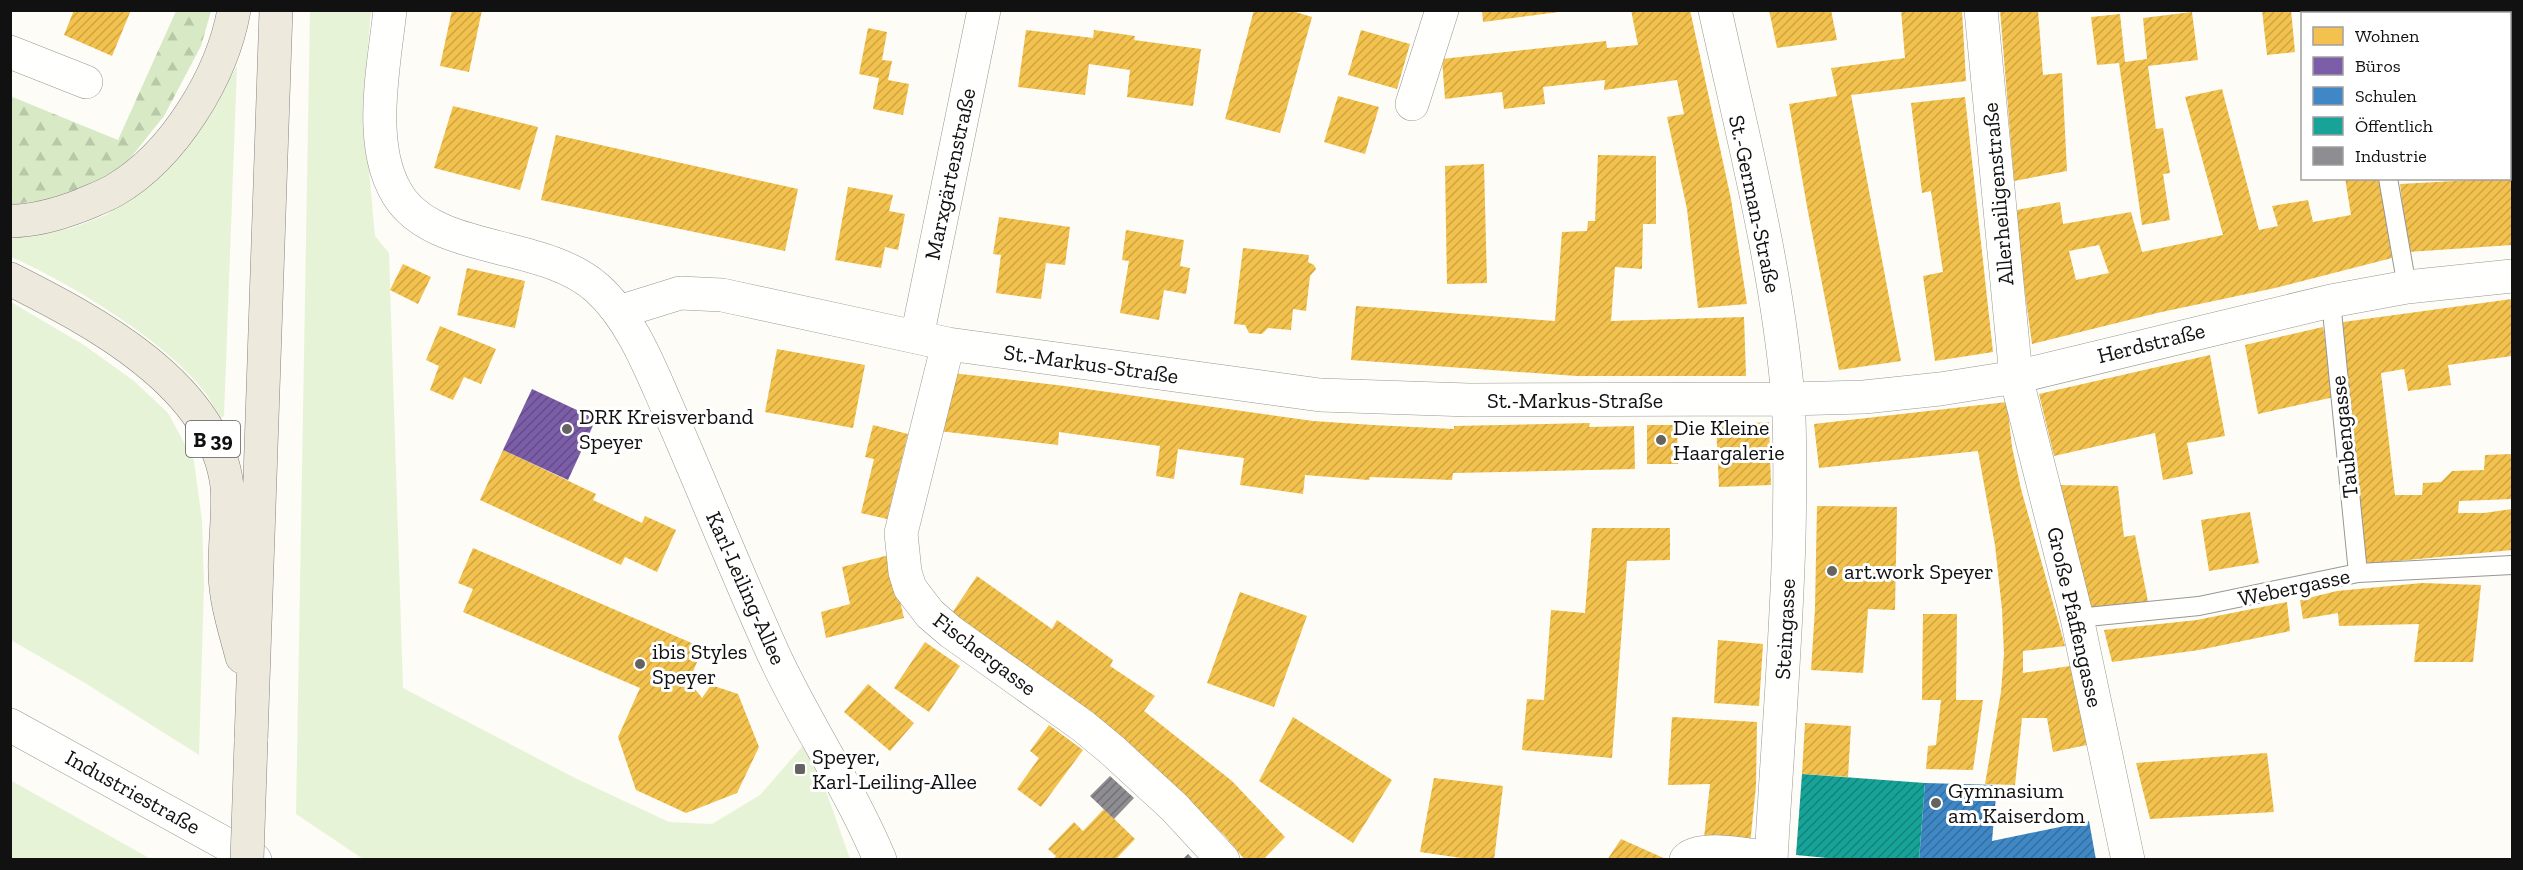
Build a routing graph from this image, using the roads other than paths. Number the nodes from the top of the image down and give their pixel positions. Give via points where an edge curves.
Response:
1 (234, 10) edge
2 (276, 10) edge
3 (390, 10) edge
4 (984, 10) edge
5 (1442, 10) edge
6 (1714, 10) edge
7 (1981, 10) edge
8 (10, 52) edge
9 (86, 82) dead end
10 (1412, 104) dead end
11 (2388, 180) edge
12 (10, 220) edge
13 (2512, 276) edge
14 (10, 279) edge
15 (2408, 287) junction
16 (2331, 301) junction
17 (619, 312) junction
18 (932, 340) junction
19 (2016, 377) junction
20 (1788, 399) junction
21 (2512, 565) edge
22 (2358, 573) junction
23 (2077, 618) junction
24 (252, 697) junction
25 (10, 725) edge
26 (1771, 859) edge
27 (247, 860) edge
28 (255, 860) edge
29 (879, 860) edge
30 (1223, 860) edge
31 (1686, 860) edge
32 (2128, 860) edge

1 - 12 main road via 210,80 186,124 153,161 115,190 61,214
2 - 24 main road, B 39
3 - 17 street via 380,108 383,155 387,174 403,202 426,222 451,234 559,265 597,288
4 - 18 street, Marxgärtenstraße
5 - 10 street
6 - 20 street, St.-German-Straße via 1762,230
7 - 19 street, Allerheiligenstraße
8 - 9 street
11 - 15 lane
13 - 15 street, Herdstraße
14 - 24 main road, B 39 via 61,304 129,346 200,417 215,444 226,485 227,594
15 - 16 street, Herdstraße
16 - 19 street, Herdstraße
16 - 22 lane, Taubengasse
17 - 18 street, St.-Markus-Straße via 680,293 722,295
17 - 29 street, Karl-Leiling-Allee via 668,409 773,653
18 - 20 street, St.-Markus-Straße via 1320,395 1468,400
18 - 30 street, Fischergasse via 901,533 910,588 930,614 951,632 1112,750 1174,807
19 - 20 street, Herdstraße via 1864,397
19 - 23 street, Große Pfaffengasse
20 - 26 street, Steingasse via 1786,626
21 - 22 lane, Webergasse
22 - 23 lane, Webergasse via 2199,606
23 - 32 street, Große Pfaffengasse
24 - 27 main road, B 39, bridge
25 - 28 street, Industriestraße
26 - 31 street via 1706,851

